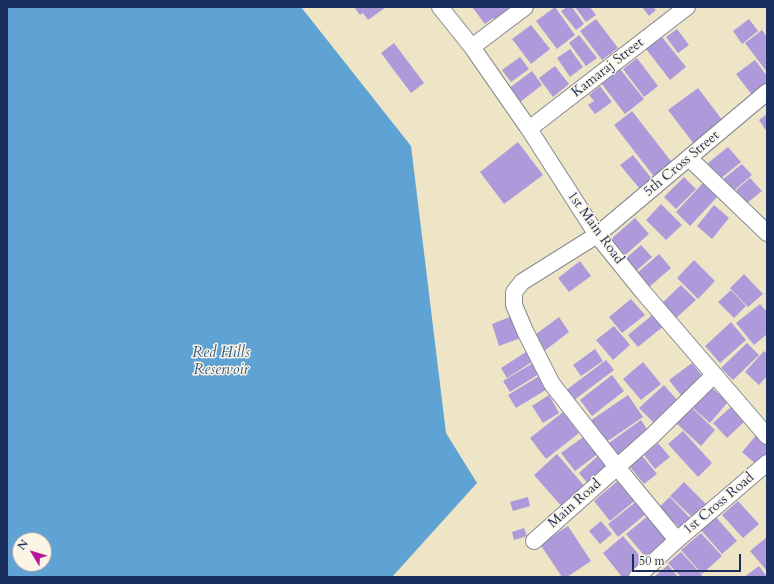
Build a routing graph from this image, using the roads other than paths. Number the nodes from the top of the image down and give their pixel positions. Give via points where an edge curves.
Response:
1 (440, 7) edge
2 (525, 7) edge
3 (687, 7) edge
4 (472, 47) junction
5 (767, 92) edge
6 (529, 129) junction
7 (688, 158) junction
8 (767, 233) edge
9 (597, 235) junction
10 (714, 375) junction
11 (767, 436) edge
12 (767, 463) edge
13 (617, 467) junction
14 (677, 540) junction
15 (534, 542) dead end
16 (636, 577) edge

1 - 4 street, 1st Main Road
2 - 4 street
3 - 6 street, Kamaraj Street
4 - 6 street, 1st Main Road
5 - 7 street, 5th Cross Street
6 - 9 street, 1st Main Road
7 - 8 street
7 - 9 street, 5th Cross Street
9 - 10 street, 1st Main Road
9 - 13 street, 5th Cross Street via 522,282 514,292 514,306 552,384
10 - 11 street, 1st Main Road
10 - 13 street, Main Road via 654,435
12 - 14 street, 1st Cross Road
13 - 14 street, 5th Cross Street
13 - 15 street, Main Road
14 - 16 street, 1st Cross Road

